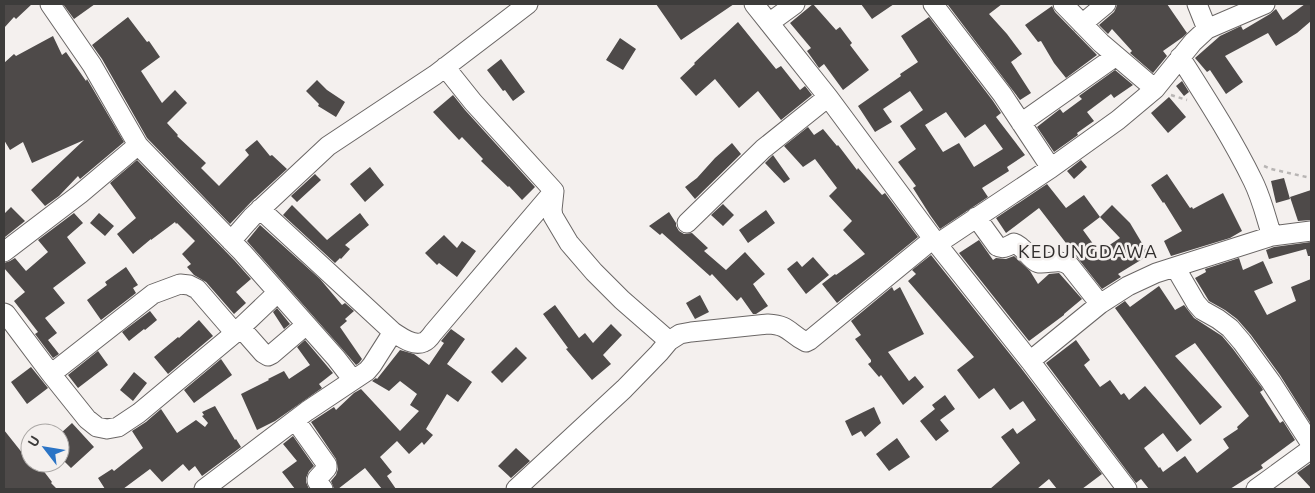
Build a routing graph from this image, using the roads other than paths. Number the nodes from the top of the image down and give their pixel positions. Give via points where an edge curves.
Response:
1 (50, 4) edge
2 (528, 4) edge
3 (754, 4) edge
4 (794, 4) edge
5 (933, 4) edge
6 (1064, 4) edge
7 (1106, 4) edge
8 (1197, 4) edge
9 (1265, 4) edge
10 (769, 23) junction
11 (1082, 24) junction
12 (1207, 29) junction
13 (1116, 56) junction
14 (1180, 57) junction
15 (445, 67) junction
16 (1155, 89) junction
17 (828, 96) junction
18 (1021, 123) junction
19 (138, 145) junction
20 (1051, 168) junction
21 (554, 192) junction
22 (260, 209) junction
23 (976, 217) junction
24 (687, 224) dead end
25 (1311, 230) edge
26 (1272, 236) junction
27 (231, 241) junction
28 (935, 242) junction
29 (4, 252) edge
30 (1176, 268) junction
31 (278, 293) junction
32 (1100, 304) junction
33 (4, 313) edge
34 (306, 325) junction
35 (238, 331) junction
36 (392, 332) junction
37 (669, 341) junction
38 (1030, 361) junction
39 (51, 374) junction
40 (353, 380) junction
41 (295, 420) junction
42 (1311, 444) edge
43 (1311, 449) edge
44 (204, 489) edge
45 (323, 489) edge
46 (516, 489) edge
47 (1127, 489) edge
48 (1256, 489) edge

1 - 19 street via 92,65
2 - 15 street
3 - 10 street
4 - 10 street
5 - 18 street
6 - 11 street
7 - 11 street
8 - 12 street
9 - 12 street
10 - 17 street
11 - 13 street
12 - 14 street
13 - 16 street
13 - 18 street
14 - 16 street
14 - 26 street via 1223,124 1254,182
15 - 21 street
15 - 22 street via 328,146
16 - 20 street
17 - 24 street via 762,149
17 - 28 street
18 - 20 street
19 - 27 street
19 - 29 street
20 - 23 street
21 - 36 street via 424,342 414,343
21 - 37 street via 553,216 569,243 622,300
22 - 27 street
22 - 36 street
23 - 28 street
23 - 32 street via 999,248 1014,243 1035,262 1066,263
25 - 26 street
26 - 30 street
27 - 31 street
28 - 37 street via 806,342 776,324 691,332
28 - 38 street
30 - 32 street via 1128,286
30 - 42 street via 1202,310 1230,328 1242,342
31 - 34 street
31 - 35 street
32 - 38 street
33 - 39 street
34 - 35 street via 268,356
34 - 40 street
35 - 39 street via 197,289 180,284 153,294
35 - 39 street via 118,427 98,427 87,419
36 - 40 street via 372,365
37 - 46 street via 624,390
38 - 47 street
40 - 41 street
41 - 44 street
41 - 45 street via 327,464 317,478
43 - 48 street

